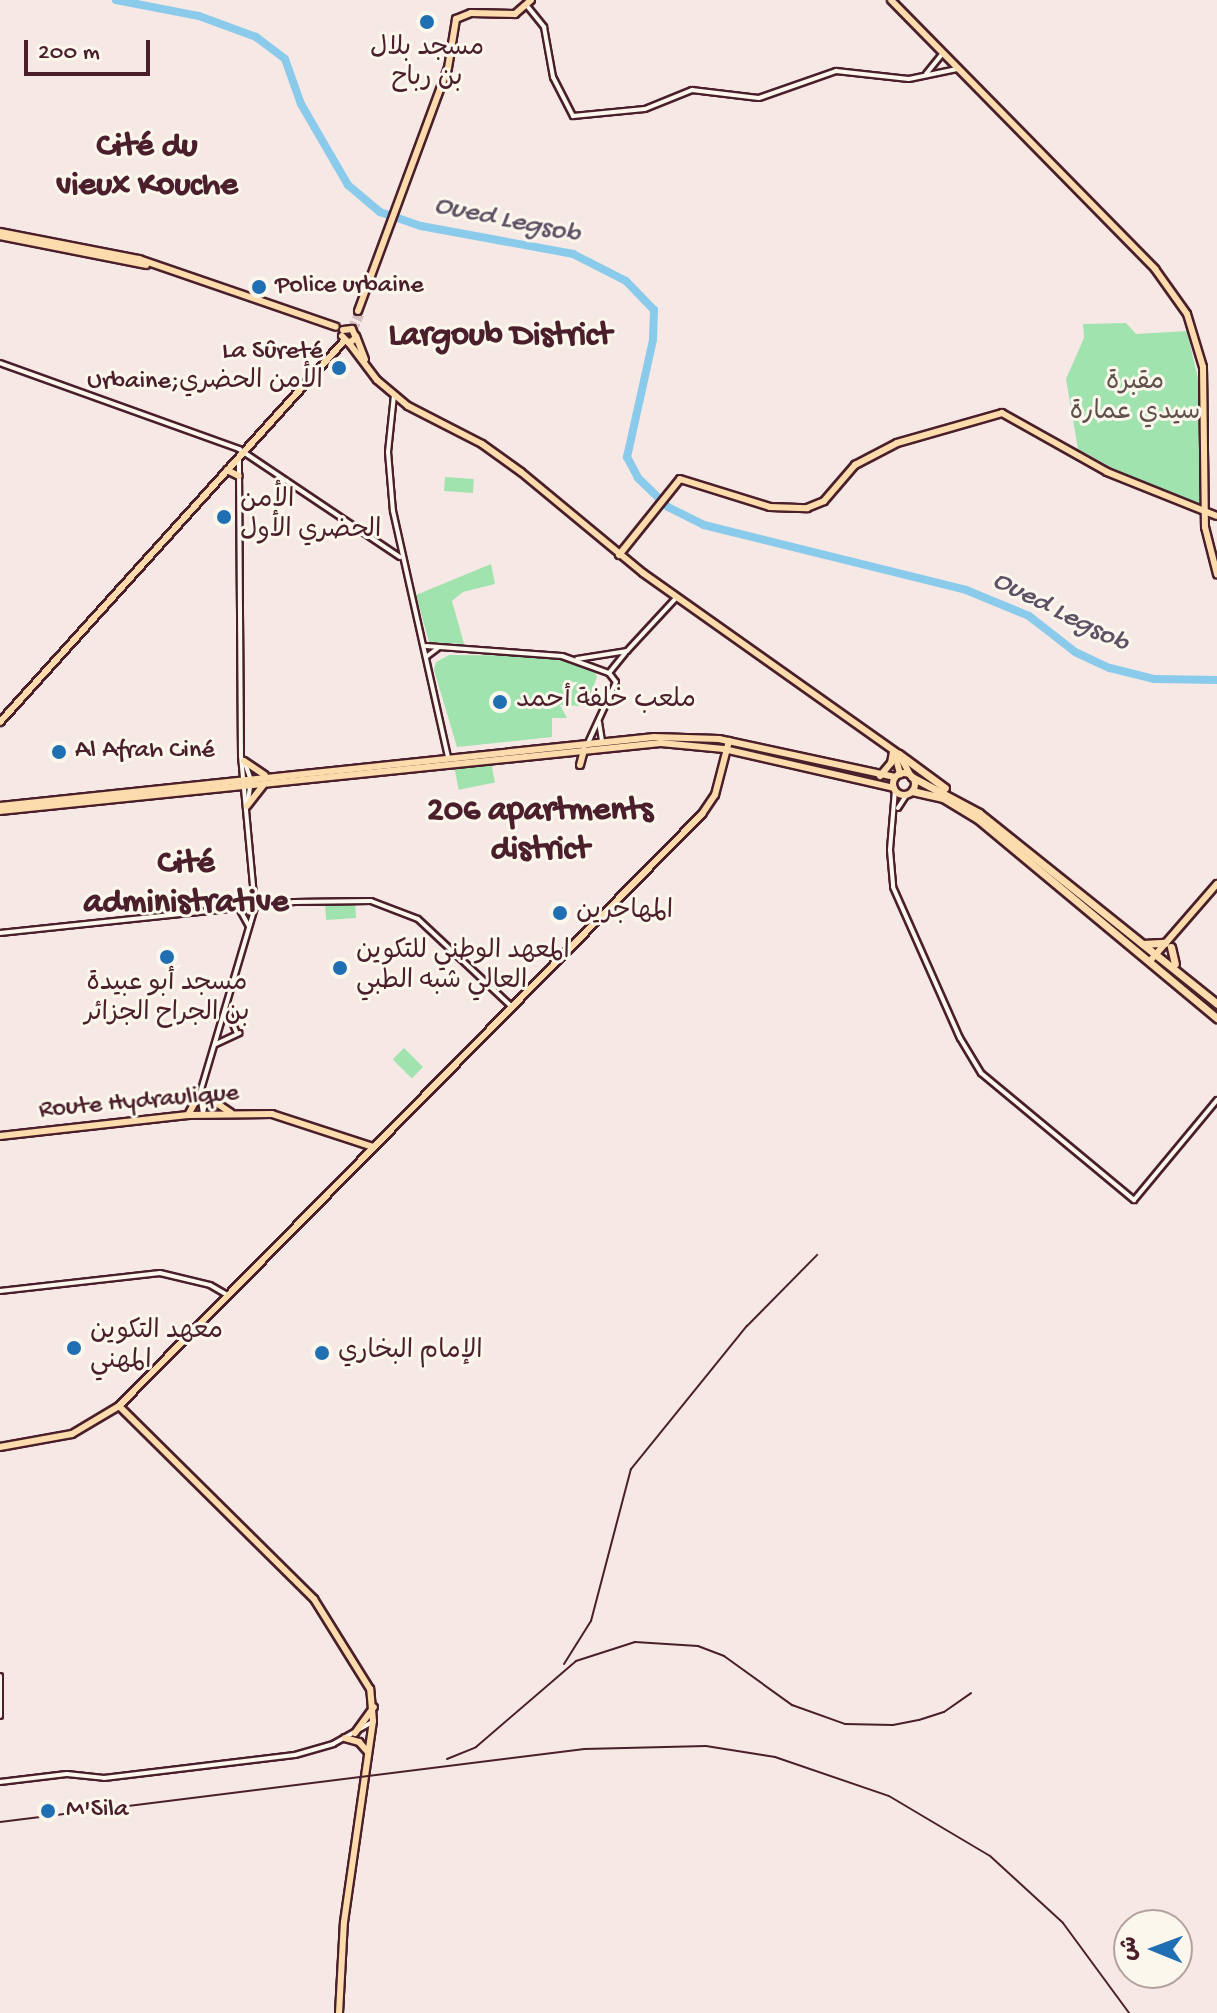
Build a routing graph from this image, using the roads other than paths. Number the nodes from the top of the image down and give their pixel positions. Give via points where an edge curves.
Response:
1 (891, 0) edge
2 (530, 4) edge
3 (944, 52) junction
4 (960, 69) junction
5 (924, 76) junction
6 (0, 234) edge
7 (361, 310) tunnel mouth
8 (327, 325) junction
9 (347, 333) junction
10 (0, 363) edge
11 (394, 395) junction
12 (242, 454) junction
13 (227, 470) junction
14 (239, 476) junction
15 (1205, 513) junction
16 (1217, 516) edge
17 (619, 555) junction
18 (400, 557) junction
19 (1217, 572) edge
20 (676, 598) junction
21 (425, 645) junction
22 (438, 648) junction
23 (627, 651) junction
24 (426, 657) junction
25 (574, 659) junction
26 (609, 673) junction
27 (599, 720) junction
28 (0, 722) edge
29 (602, 741) junction
30 (729, 741) junction
31 (586, 747) junction
32 (724, 749) junction
33 (894, 751) junction
34 (242, 759) junction
35 (449, 761) junction
36 (580, 765) dead end
37 (880, 776) junction
38 (898, 776) junction
39 (911, 776) junction
40 (268, 780) junction
41 (246, 782) junction
42 (894, 789) junction
43 (909, 793) junction
44 (959, 799) junction
45 (0, 808) edge
46 (246, 809) junction
47 (896, 810) junction
48 (1217, 884) edge
49 (1217, 893) edge
50 (1208, 899) junction
51 (255, 907) junction
52 (234, 909) junction
53 (249, 926) junction
54 (0, 933) edge
55 (1140, 943) junction
56 (1169, 943) junction
57 (1161, 955) junction
58 (1154, 964) junction
59 (1177, 970) junction
60 (1217, 1004) edge
61 (510, 1005) junction
62 (226, 1008) junction
63 (1217, 1018) edge
64 (214, 1045) junction
65 (203, 1092) junction
66 (1217, 1100) edge
67 (231, 1113) junction
68 (203, 1114) junction
69 (188, 1115) junction
70 (0, 1136) edge
71 (373, 1147) junction
72 (0, 1291) edge
73 (227, 1295) junction
74 (119, 1406) junction
75 (0, 1447) edge
76 (0, 1676) edge
77 (374, 1707) junction
78 (0, 1716) edge
79 (373, 1721) junction
80 (355, 1733) junction
81 (345, 1738) junction
82 (368, 1752) junction
83 (0, 1782) edge
84 (339, 2013) edge

1 - 3 main road
2 - 5 street via 544,27 553,77 573,116 645,109 702,89 759,98 836,71
2 - 7 main road via 515,14 471,13 456,19 448,68
3 - 4 main road
3 - 5 street
4 - 5 street
4 - 15 main road via 1155,269 1187,314 1204,383
6 - 8 main road via 159,265
8 - 9 main road
8 - 9 main road
9 - 11 main road
9 - 12 main road
10 - 12 street
11 - 17 main road via 421,415 489,448
11 - 18 street via 388,474
12 - 13 main road
12 - 14 street
12 - 18 street
13 - 14 main road
13 - 28 main road
14 - 34 street
15 - 16 main road
15 - 17 main road via 1107,472 1002,413 929,431 872,455 847,472 824,501 807,508 770,507 686,478 666,494
15 - 19 main road
17 - 20 main road
18 - 21 street
20 - 23 street
20 - 33 main road
21 - 22 street
21 - 24 street
22 - 24 street
22 - 25 street
23 - 25 street
23 - 26 street
24 - 35 street
25 - 26 street
26 - 27 street via 616,682
27 - 29 street
27 - 31 street
29 - 30 main road
29 - 31 main road
30 - 32 main road
30 - 37 main road
31 - 32 main road via 661,743
31 - 35 main road
31 - 36 main road
32 - 42 main road
32 - 61 main road via 715,795 702,814
33 - 37 main road
33 - 38 main road
33 - 39 main road
33 - 44 highway
34 - 40 main road
34 - 41 street
35 - 40 main road
37 - 38 main road
38 - 39 main road
38 - 42 main road
39 - 43 main road
39 - 44 highway
40 - 41 main road
40 - 46 main road
41 - 45 main road
41 - 46 street
42 - 43 main road
42 - 47 street
43 - 47 street
43 - 58 highway via 943,798 979,820
44 - 55 highway
46 - 51 street
47 - 66 street via 890,850 899,905 964,1046 996,1087 1134,1200
48 - 50 main road
49 - 50 main road
50 - 56 main road
51 - 52 street
51 - 53 street
51 - 61 street via 346,899 391,905 438,935
52 - 53 street via 244,914
52 - 54 street
53 - 62 street
55 - 56 highway
55 - 57 highway
56 - 57 main road
56 - 59 highway
57 - 58 main road
57 - 59 highway
58 - 63 highway
59 - 60 highway
61 - 71 main road
62 - 64 street
62 - 64 street via 238,1033
64 - 65 street
65 - 67 main road
65 - 68 street
65 - 69 main road
67 - 68 main road, Route Hydraulique
67 - 71 main road, Route Hydraulique via 285,1116
68 - 69 main road, Route Hydraulique
69 - 70 main road, Route Hydraulique
71 - 73 main road
72 - 73 street via 160,1273 210,1285
73 - 74 main road
74 - 75 main road via 72,1434
74 - 77 main road via 314,1599 358,1662
76 - 78 street
77 - 79 main road
77 - 80 main road
79 - 80 street
79 - 82 main road
80 - 81 street
81 - 82 main road
81 - 83 street via 259,1760 104,1778 67,1774
82 - 84 main road via 344,1922

